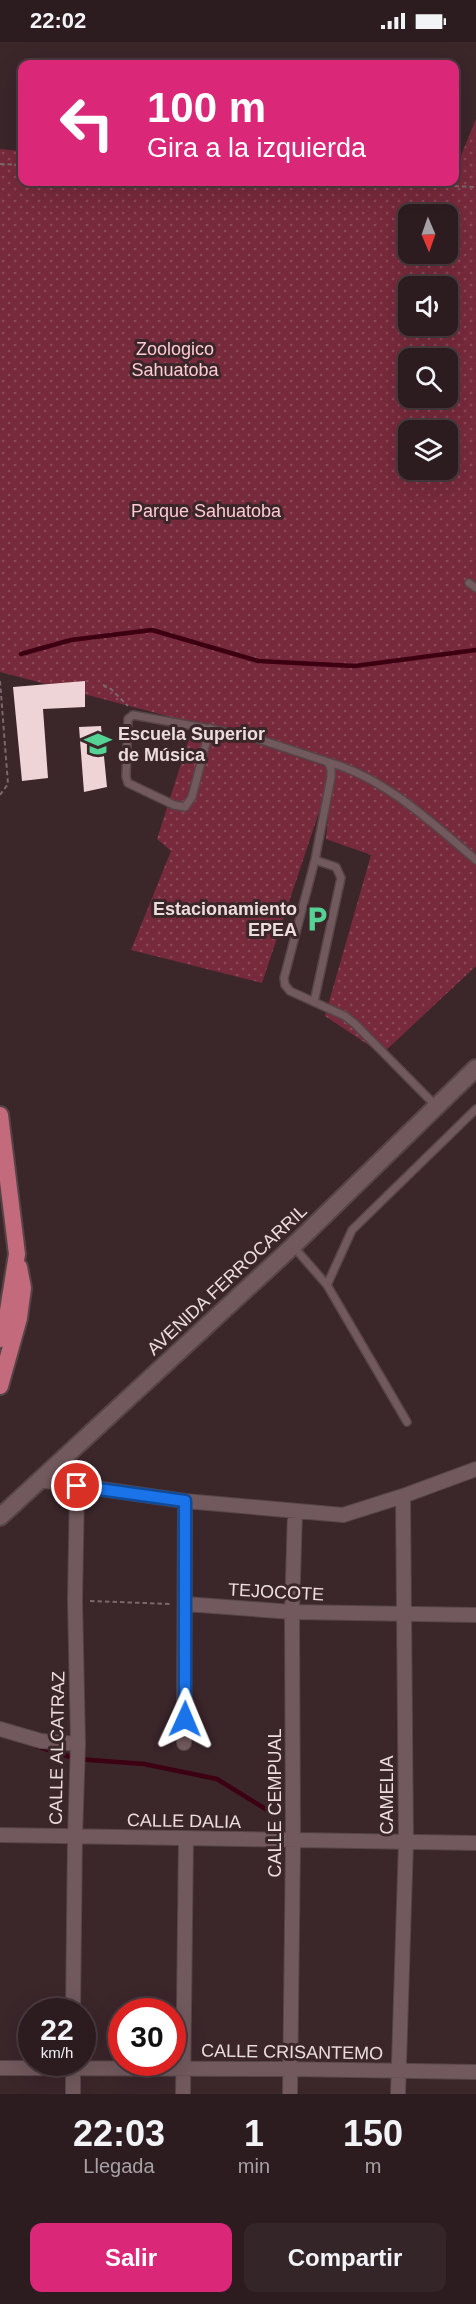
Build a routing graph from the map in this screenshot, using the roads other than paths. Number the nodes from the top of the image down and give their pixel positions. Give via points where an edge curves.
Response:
1 (469, 583) dead end
2 (476, 588) edge
3 (210, 728) junction
4 (328, 762) junction
5 (315, 860) junction
6 (476, 860) edge
7 (314, 1002) junction
8 (476, 1068) edge
9 (436, 1106) junction
10 (476, 1109) edge
11 (0, 1115) edge
12 (293, 1246) junction
13 (17, 1254) junction
14 (327, 1285) junction
15 (0, 1339) edge
16 (0, 1386) edge
17 (407, 1422) dead end
18 (476, 1469) edge
19 (39, 1480) junction
20 (77, 1486) junction
21 (403, 1496) junction
22 (185, 1501) junction
23 (295, 1512) junction
24 (0, 1517) edge
25 (186, 1604) junction
26 (292, 1612) junction
27 (405, 1614) junction
28 (476, 1615) edge
29 (0, 1729) edge
30 (184, 1743) dead end
31 (78, 1744) junction
32 (0, 1835) edge
33 (75, 1837) junction
34 (186, 1838) junction
35 (293, 1841) junction
36 (406, 1842) junction
37 (476, 1843) edge
38 (73, 1998) edge
39 (185, 1998) edge
40 (0, 2068) edge
41 (18, 2068) edge
42 (290, 2068) junction
43 (186, 2069) edge
44 (399, 2071) junction
45 (476, 2072) edge
46 (73, 2076) edge
47 (184, 2076) edge
48 (73, 2094) edge
49 (183, 2094) edge
50 (290, 2094) edge
51 (398, 2094) edge

1 - 2 lane
3 - 3 lane via 130,717 128,783 185,807 192,797
3 - 4 lane via 249,736
4 - 5 lane via 331,777
4 - 6 lane via 357,772 394,795
5 - 7 lane via 336,867 341,878
5 - 7 lane via 284,978 290,991
7 - 9 lane via 355,1024
8 - 9 street, AVENIDA FERROCARRIL
9 - 12 street, AVENIDA FERROCARRIL
10 - 14 lane via 352,1230
11 - 13 main road
12 - 14 lane
12 - 19 street, AVENIDA FERROCARRIL
13 - 15 main road
13 - 16 main road via 23,1288
14 - 17 lane
18 - 21 street
19 - 20 street
19 - 24 street, AVENIDA FERROCARRIL
20 - 22 street
20 - 31 street, CALLE ALCATRAZ
21 - 23 street via 343,1515
21 - 27 street, CAMELIA
22 - 23 street
22 - 25 street
23 - 26 street, CALLE CEMPUAL
25 - 26 street, TEJOCOTE
25 - 30 street
26 - 27 street, TEJOCOTE
26 - 35 street, CALLE CEMPUAL
27 - 28 street, TEJOCOTE
27 - 36 street, CAMELIA
29 - 31 street via 40,1741
31 - 33 street, CALLE ALCATRAZ
32 - 33 street, CALLE DALIA
33 - 34 street, CALLE DALIA
33 - 38 street, CALLE ALCATRAZ
34 - 35 street, CALLE DALIA
34 - 39 street
35 - 36 street, CALLE DALIA
35 - 42 street, CALLE CEMPUAL
36 - 37 street, CALLE DALIA
36 - 44 street, CAMELIA
40 - 41 street, CALLE CRISANTEMO
42 - 43 street, CALLE CRISANTEMO
42 - 44 street, CALLE CRISANTEMO
42 - 50 street, CALLE CEMPUAL
44 - 45 street, CALLE CRISANTEMO
44 - 51 street, CAMELIA
46 - 48 street
47 - 49 street

